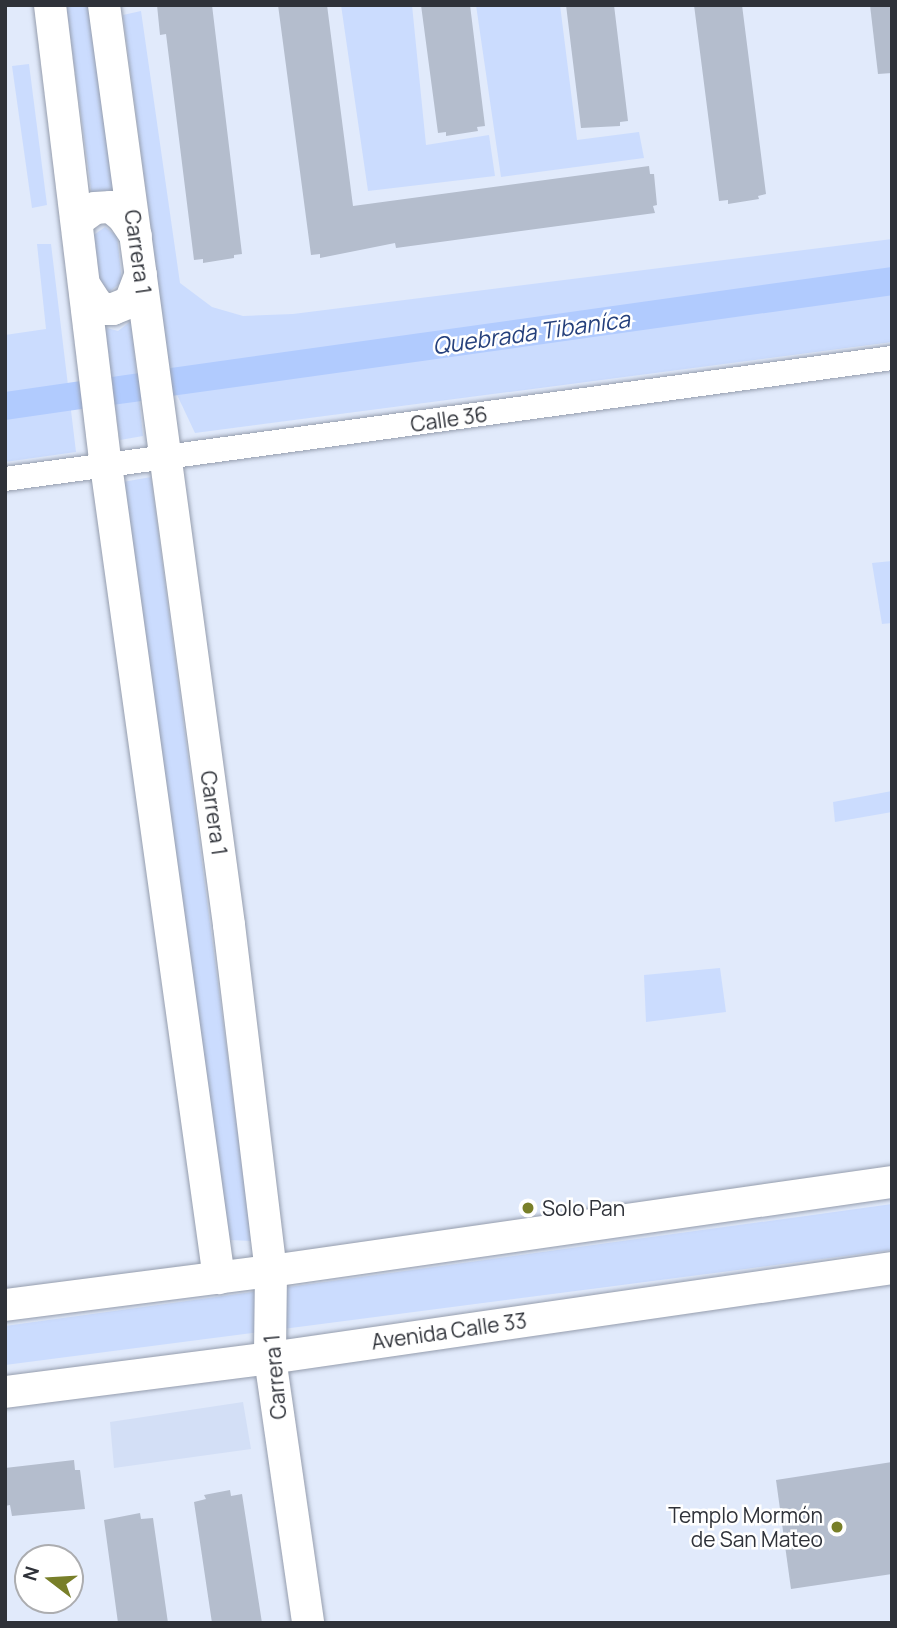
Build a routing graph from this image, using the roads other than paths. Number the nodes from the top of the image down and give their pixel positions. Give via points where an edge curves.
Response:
1 (50, 5) edge
2 (104, 5) edge
3 (77, 221) junction
4 (136, 236) junction
5 (141, 274) junction
6 (85, 286) junction
7 (892, 358) edge
8 (167, 457) junction
9 (106, 466) junction
10 (5, 480) edge
11 (892, 1182) edge
12 (892, 1268) edge
13 (271, 1271) junction
14 (219, 1278) junction
15 (5, 1305) edge
16 (270, 1358) junction
17 (5, 1392) edge
18 (308, 1623) edge

1 - 3 street
2 - 4 street, Carrera 1
3 - 4 street via 95,208 111,208 123,216
3 - 6 street
4 - 5 street, Carrera 1
5 - 6 street via 130,302 113,309 103,309
5 - 8 street, Carrera 1
6 - 9 street
7 - 8 street, Calle 36
8 - 9 street, Calle 36
8 - 13 street, Carrera 1
9 - 10 street, Calle 36
9 - 14 street
11 - 13 street
12 - 16 street, Avenida Calle 33
13 - 14 street
13 - 16 street, Carrera 1
14 - 15 street
16 - 17 street, Avenida Calle 33
16 - 18 street, Carrera 1

